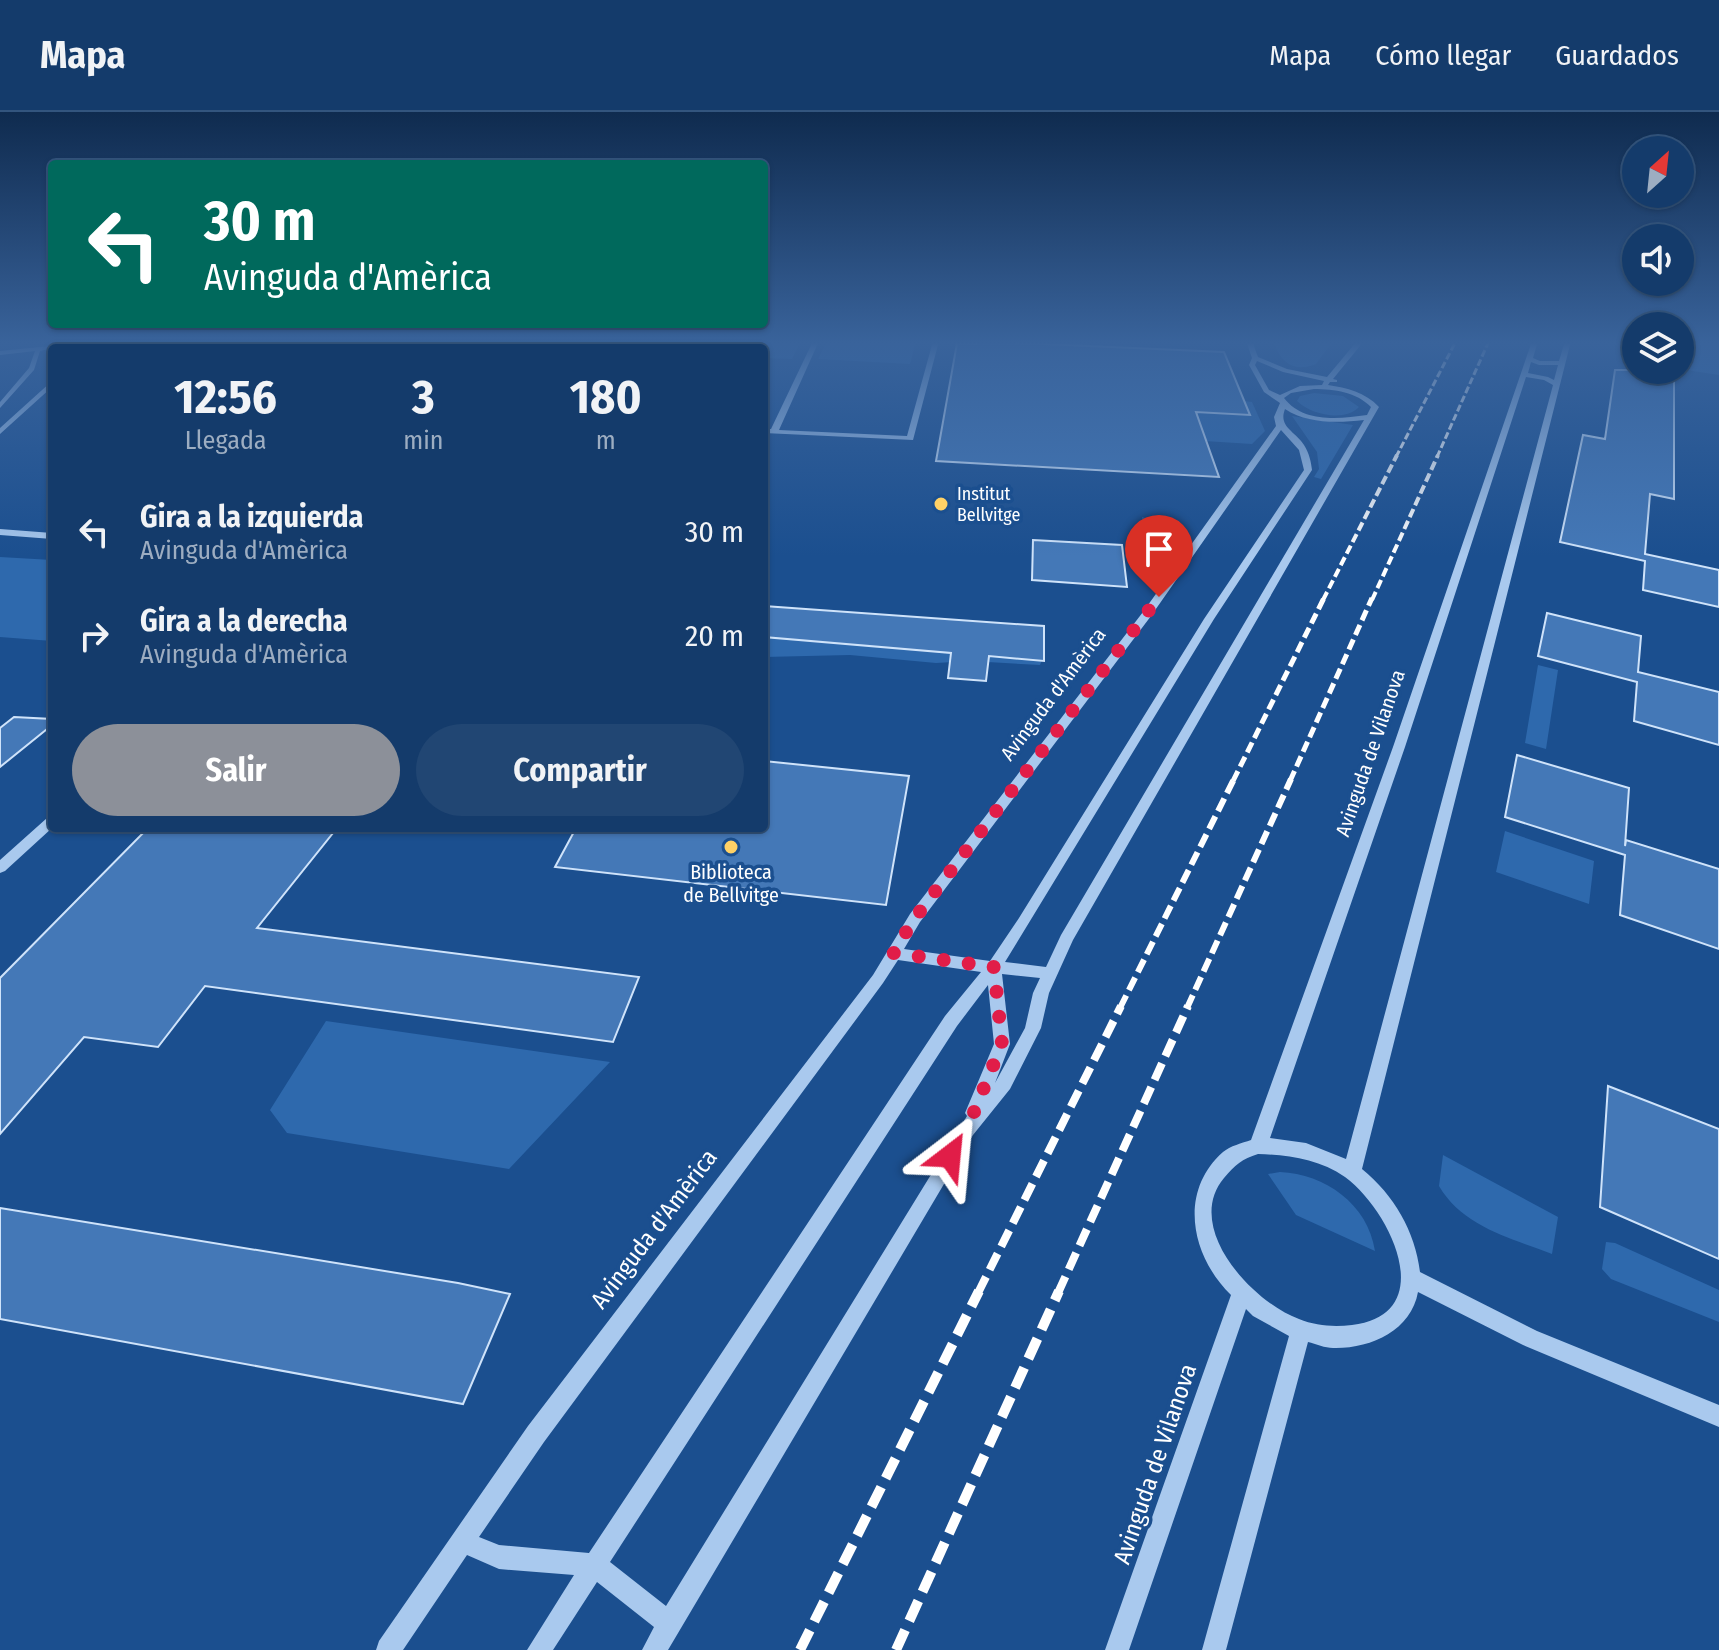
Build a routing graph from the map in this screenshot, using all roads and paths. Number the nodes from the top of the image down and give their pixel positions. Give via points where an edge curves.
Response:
1 (20, 413) edge
2 (783, 413) edge
3 (917, 413) edge
4 (1279, 413) edge
5 (1300, 413) edge
6 (1371, 413) edge
7 (1511, 413) edge
8 (1550, 413) edge
9 (1368, 417) junction
10 (1280, 426) junction
11 (768, 431) edge
12 (0, 432) edge
13 (774, 432) junction
14 (0, 532) edge
15 (48, 536) edge
16 (48, 825) edge
17 (0, 868) edge
18 (893, 953) junction
19 (994, 967) junction
20 (1050, 973) junction
21 (967, 1129) junction
22 (1258, 1146) junction
23 (1352, 1172) junction
24 (1411, 1278) junction
25 (1241, 1295) junction
26 (1300, 1333) junction
27 (1719, 1416) edge
28 (464, 1542) junction
29 (595, 1565) junction
30 (669, 1624) junction
31 (388, 1650) edge
32 (539, 1650) edge
33 (654, 1650) edge
34 (1117, 1650) edge
35 (1214, 1650) edge

1 - 12 street
2 - 13 street
3 - 13 street via 910,438
4 - 10 street, Avinguda d'Amèrica
5 - 9 street via 1324,419
6 - 9 street
7 - 22 street, Avinguda de Vilanova
8 - 23 street
9 - 20 street
10 - 18 street, Avinguda d'Amèrica via 1147,614
10 - 19 street via 1306,451 1308,470 1209,619
11 - 13 street
14 - 15 street
16 - 17 street
18 - 19 street
18 - 28 street, Avinguda d'Amèrica via 536,1434
19 - 20 street
19 - 21 street via 1002,1044
19 - 29 street via 951,1021
20 - 21 street via 1033,1028 1004,1084
21 - 30 street
22 - 23 street via 1291,1146
22 - 25 street via 1231,1156 1205,1190 1203,1220 1217,1263
23 - 24 street via 1398,1223 1408,1245
24 - 26 street via 1402,1309 1383,1328 1352,1339
24 - 27 street via 1530,1338
25 - 26 street
25 - 34 street, Avinguda de Vilanova
26 - 35 street
28 - 29 street via 499,1557
28 - 31 street, Avinguda d'Amèrica
29 - 30 street
29 - 32 street
30 - 33 street

